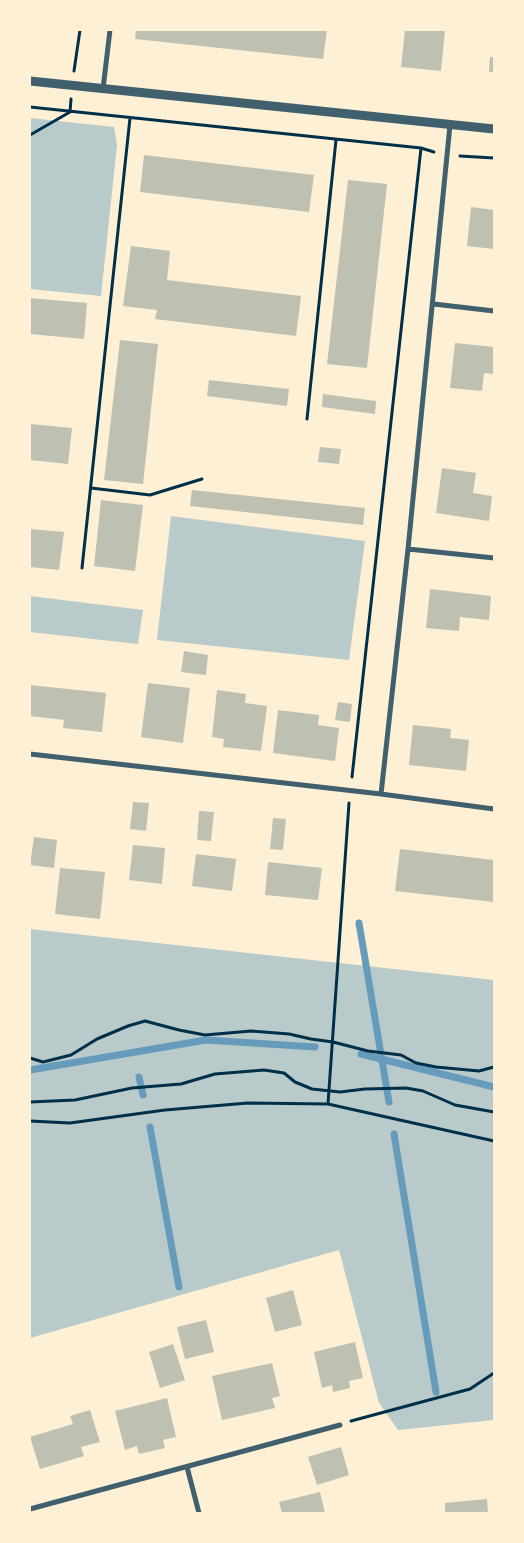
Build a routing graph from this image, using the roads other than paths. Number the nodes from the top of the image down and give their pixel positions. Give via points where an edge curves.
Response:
1 (110, 30) edge
2 (30, 81) edge
3 (103, 89) junction
4 (450, 125) junction
5 (494, 129) edge
6 (434, 304) junction
7 (494, 311) edge
8 (408, 549) junction
9 (494, 558) edge
10 (30, 754) edge
11 (381, 794) junction
12 (494, 808) edge
13 (340, 1424) road end
14 (187, 1467) junction
15 (30, 1509) edge
16 (199, 1513) edge

1 - 3 street
2 - 3 street
3 - 4 street
4 - 5 street
4 - 6 street
6 - 7 street
6 - 8 street
8 - 9 street
8 - 11 street
10 - 11 street
11 - 12 street
13 - 14 street
14 - 15 street
14 - 16 street

